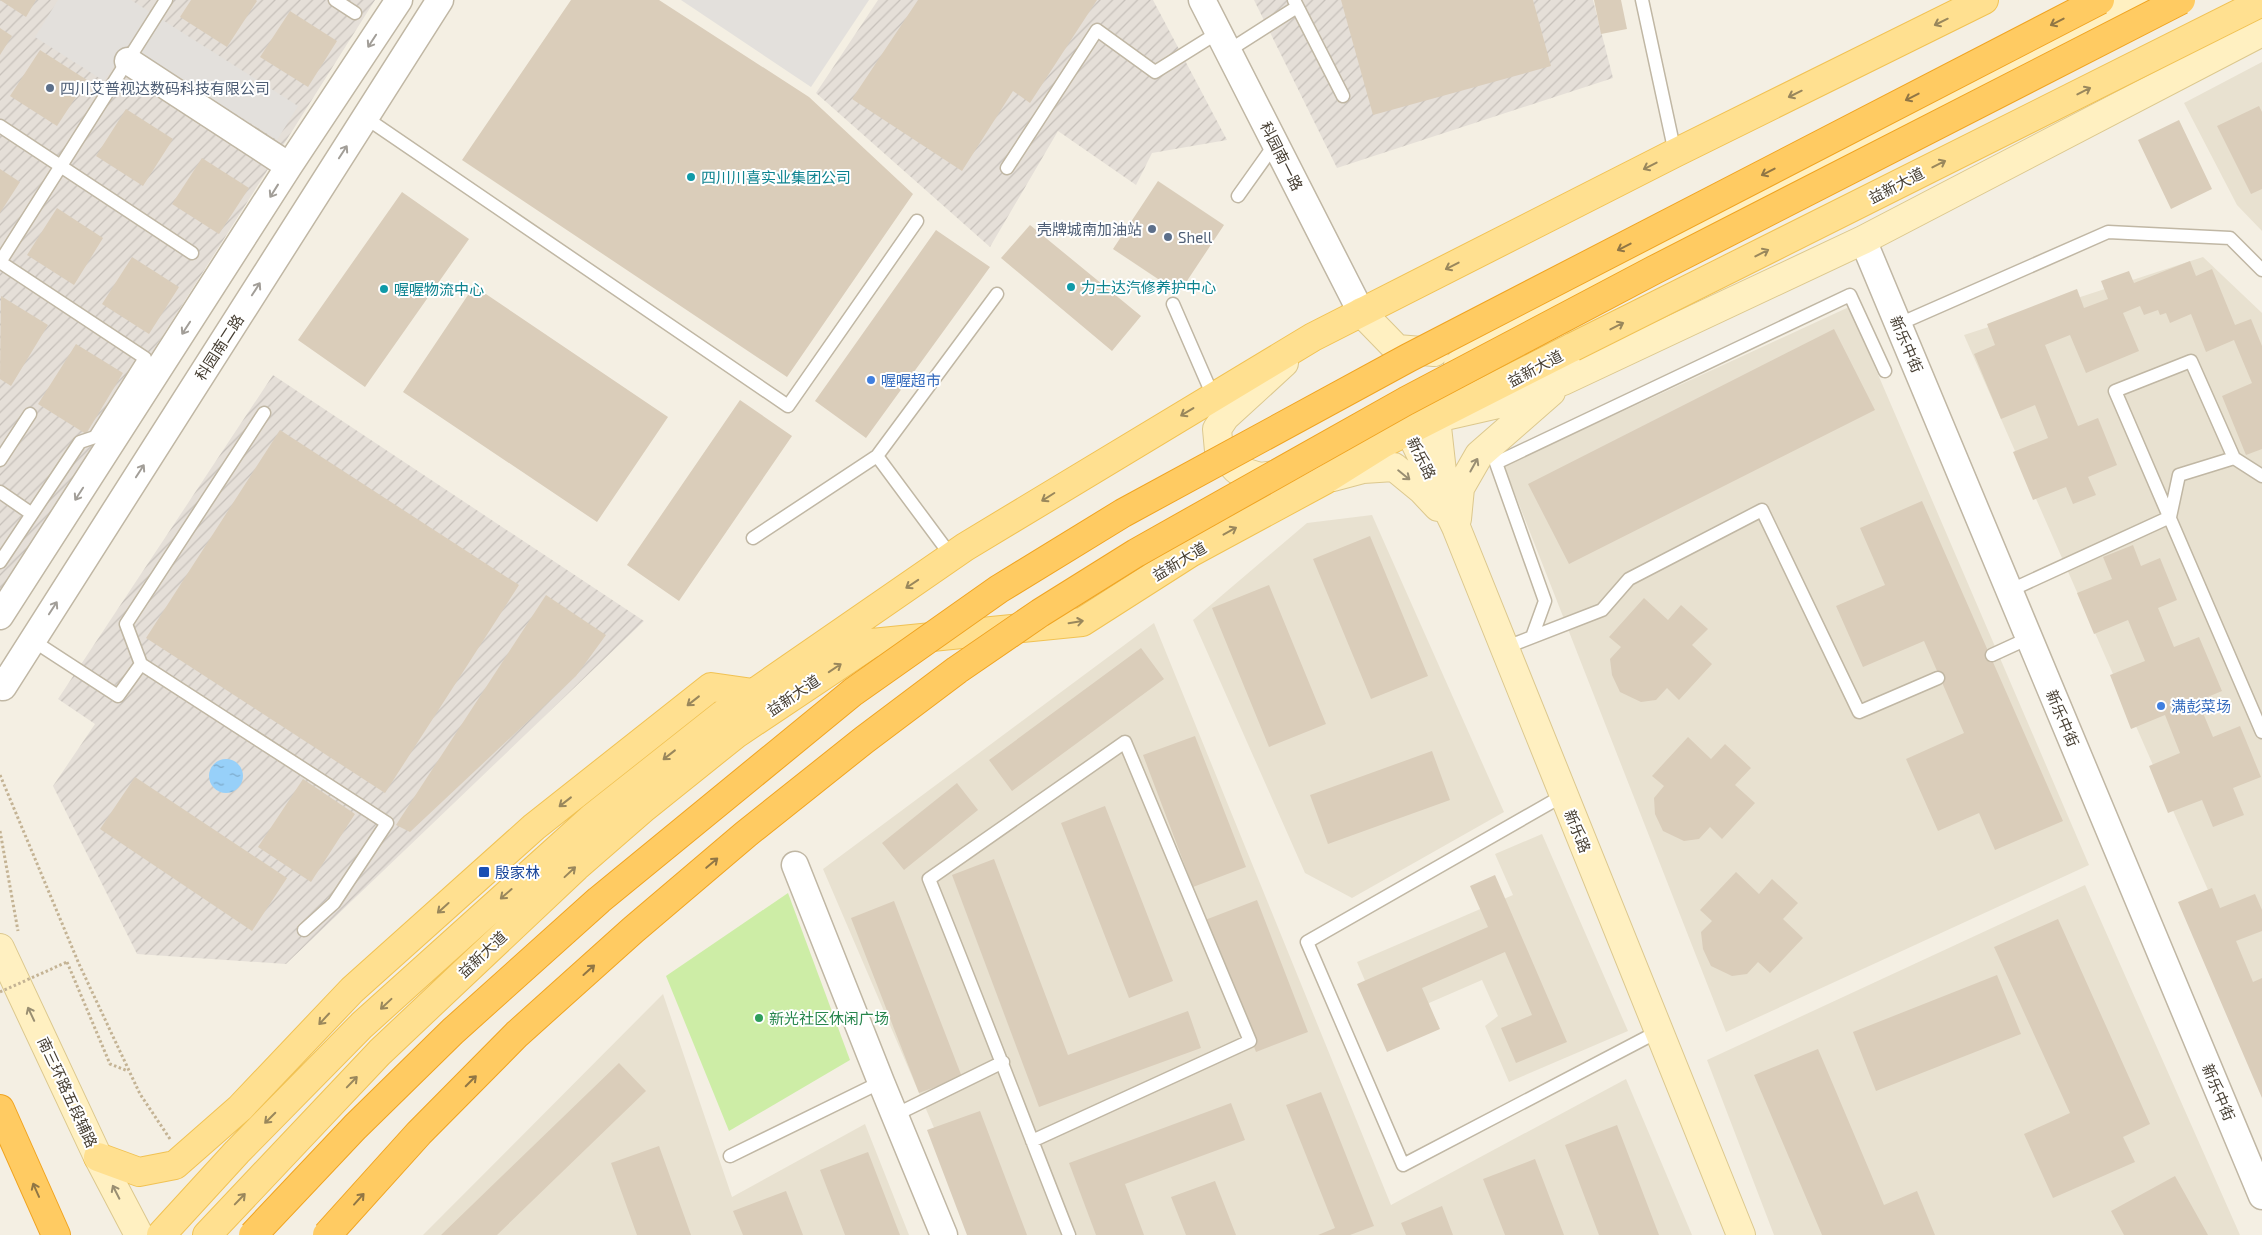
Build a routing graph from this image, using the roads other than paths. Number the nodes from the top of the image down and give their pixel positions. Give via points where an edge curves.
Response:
1 (166, 0) edge
2 (335, 0) edge
3 (399, 0) edge
4 (440, 0) edge
5 (1202, 0) edge
6 (1642, 0) edge
7 (1984, 0) edge
8 (2100, 0) edge
9 (2144, 0) edge
10 (2181, 0) edge
11 (2247, 0) edge
12 (1296, 3) edge
13 (355, 13) dead end
14 (2260, 21) edge
15 (1224, 42) junction
16 (128, 61) junction
17 (1343, 96) dead end
18 (366, 118) junction
19 (0, 126) edge
20 (1275, 144) junction
21 (1675, 153) junction
22 (60, 166) junction
23 (290, 166) junction
24 (1007, 168) dead end
25 (1238, 196) dead end
26 (917, 221) dead end
27 (1863, 240) junction
28 (192, 253) dead end
29 (0, 262) edge
30 (2262, 270) edge
31 (997, 294) dead end
32 (1173, 304) dead end
33 (1361, 312) junction
34 (1898, 324) junction
35 (1501, 333) junction
36 (1313, 337) junction
37 (1885, 371) dead end
38 (1564, 382) junction
39 (1212, 396) junction
40 (264, 413) dead end
41 (30, 414) dead end
42 (1436, 418) junction
43 (1409, 430) junction
44 (1384, 444) junction
45 (877, 456) junction
46 (2234, 458) junction
47 (0, 460) edge
48 (2262, 476) edge
49 (1325, 480) junction
50 (0, 492) edge
51 (32, 514) junction
52 (2170, 518) junction
53 (1456, 528) junction
54 (753, 538) dead end
55 (952, 557) junction
56 (0, 562) edge
57 (2011, 590) junction
58 (0, 616) edge
59 (1532, 637) junction
60 (2029, 638) junction
61 (32, 640) junction
62 (1504, 648) junction
63 (1992, 655) dead end
64 (141, 664) junction
65 (1938, 678) dead end
66 (0, 680) edge
67 (754, 693) junction
68 (729, 724) junction
69 (2262, 732) edge
70 (1564, 796) junction
71 (795, 865) dead end
72 (304, 930) dead end
73 (0, 948) edge
74 (1659, 1031) junction
75 (1003, 1062) junction
76 (881, 1082) junction
77 (0, 1109) edge
78 (895, 1115) junction
79 (1032, 1141) junction
80 (730, 1156) dead end
81 (98, 1157) junction
82 (2262, 1196) edge
83 (56, 1235) edge
84 (139, 1235) edge
85 (162, 1235) edge
86 (206, 1235) edge
87 (253, 1235) edge
88 (327, 1235) edge
89 (944, 1235) edge
90 (1070, 1235) edge
91 (1741, 1235) edge

1 - 16 lane
2 - 13 lane
3 -> 23 street
4 - 18 street, 科园南二路
5 - 15 street, 科园南一路
6 - 21 lane
7 -> 21 main road, 益新大道
8 -> 87 highway, bridge via 1408,358 1123,513 999,590 853,692 599,900 453,1031 355,1127
9 - 35 street
88 -> 10 highway, bridge via 419,1132 518,1034 633,930 864,740 1040,613 1136,553 1406,402 1654,270
11 - 14 lane
12 - 15 lane
12 - 17 lane
14 - 27 street
42 -> 14 main road, 益新大道, bridge via 1573,348
15 - 20 street, 科园南一路
15 - 24 lane via 1155,72 1097,30
16 - 22 lane
16 - 23 street
18 - 26 lane via 788,406
61 -> 18 street, 科园南二路
19 - 22 lane
20 - 25 lane
20 - 33 street, 科园南一路
21 -> 33 main road, 益新大道
22 - 28 lane
22 - 29 lane
23 -> 58 street
27 - 34 street, 新乐中街
27 - 38 street
29 - 51 lane via 145,358 95,437 80,442
30 - 34 lane via 2230,238 2108,232
31 - 45 lane
32 - 39 lane
33 - 35 street via 1397,348 1441,353
33 - 36 main road, 益新大道
34 - 57 street, 新乐中街
35 - 43 street via 1452,369 1419,403
36 - 39 main road, 益新大道
36 - 44 street via 1225,417 1217,429 1219,451 1237,470 1260,477 1310,468
37 - 59 lane via 1850,295 1496,463 1545,601
38 - 42 street via 1502,403
53 -> 38 street via 1460,488 1479,455
39 -> 55 main road, 益新大道
40 - 64 lane via 126,624
41 - 47 lane
42 - 43 main road, 益新大道
42 - 53 street via 1442,472
43 - 44 main road, 益新大道
43 - 53 street, 新乐路
44 - 49 main road, 益新大道
45 - 54 lane
45 - 55 lane
46 - 48 lane
46 - 52 lane via 2179,475
46 - 52 lane via 2191,362 2115,391
49 -> 53 street via 1363,469 1394,467 1422,490
68 -> 49 main road, 益新大道 via 872,643 1082,622 1190,553
50 - 51 lane
51 - 56 lane
52 - 57 lane
52 - 69 lane
53 - 62 street, 新乐路
55 -> 67 main road, 益新大道
57 - 60 street, 新乐中街
59 - 62 lane
59 - 65 lane via 1602,610 1629,579 1762,510 1859,712
60 - 63 lane
60 - 82 street, 新乐中街
61 - 64 lane via 118,696
61 - 66 street, 科园南二路 via 4,687
62 - 70 street, 新乐路
64 - 72 lane via 387,823 334,903
67 - 68 main road, 益新大道
67 -> 81 main road via 712,686 534,827 352,990 240,1108 175,1165 139,1172
68 -> 85 main road, 益新大道 via 593,817 362,1025 237,1152
86 -> 68 main road, 益新大道 via 380,1052 473,962 645,807
70 - 74 street, 新乐路
70 - 74 lane via 1307,942 1403,1165
71 - 76 street
81 -> 73 street, 南三环路五段辅路
74 - 91 street, 新乐路
75 - 78 lane
75 - 79 lane
75 - 79 lane via 929,879 1126,742 1250,1041
76 - 78 street
76 - 80 lane
83 -> 77 highway
78 - 89 street
79 - 90 lane
84 -> 81 street, 南三环路五段辅路

